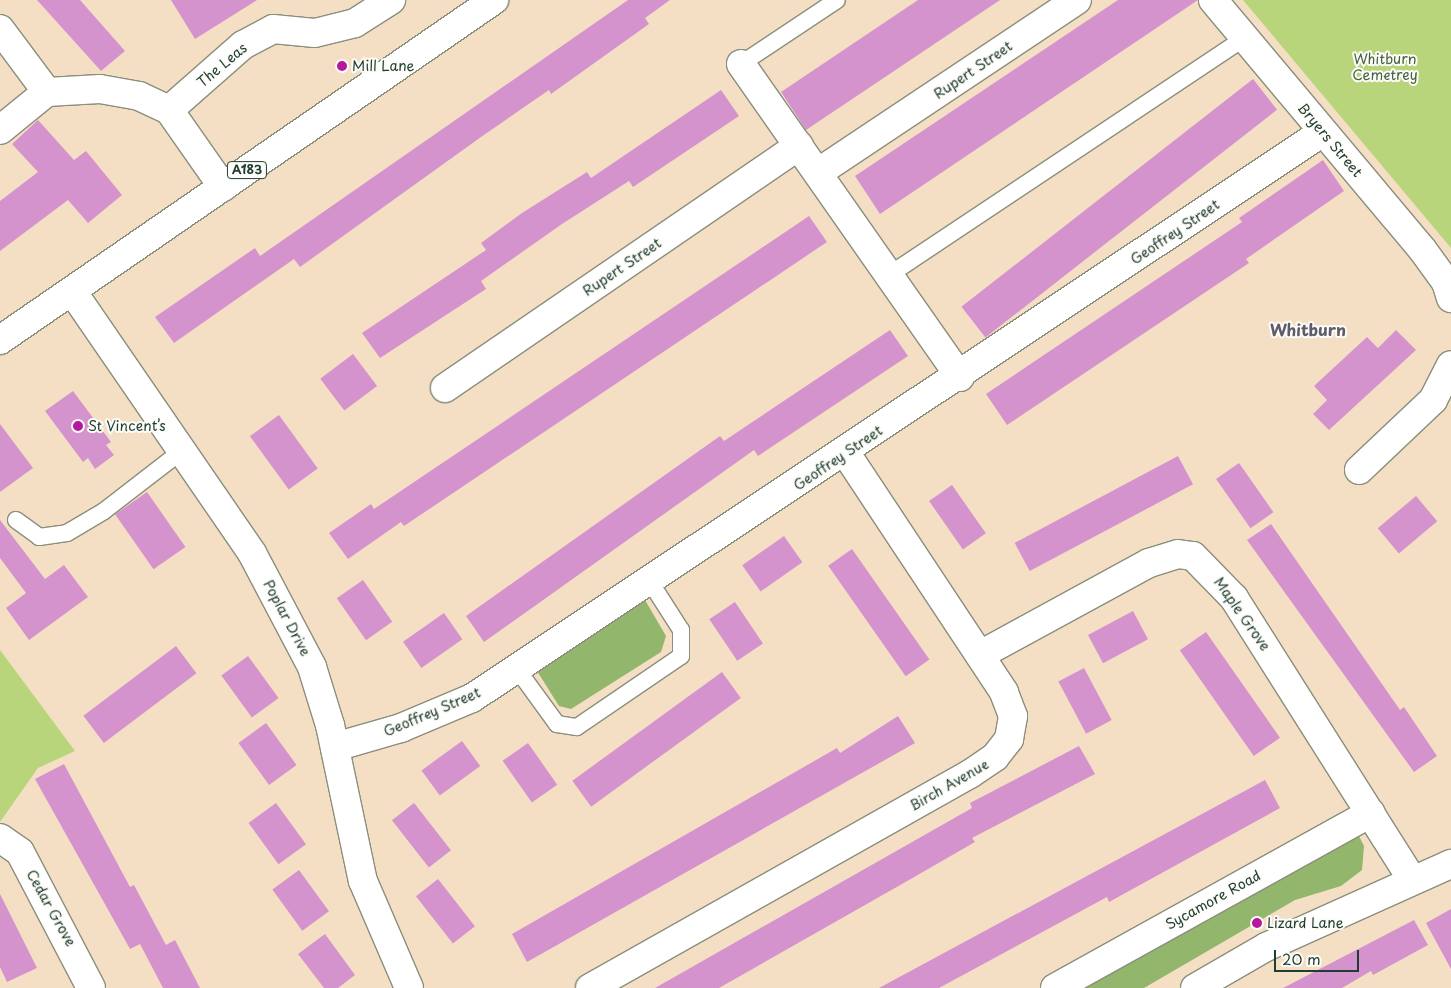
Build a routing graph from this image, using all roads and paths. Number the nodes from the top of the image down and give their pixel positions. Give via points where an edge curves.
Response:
1 (390, 0) edge
2 (494, 0) edge
3 (837, 0) edge
4 (1077, 0) edge
5 (1212, 0) edge
6 (0, 29) edge
7 (1244, 38) junction
8 (741, 64) joint
9 (47, 92) junction
10 (169, 110) junction
11 (0, 130) edge
12 (1323, 132) junction
13 (799, 146) junction
14 (819, 172) junction
15 (222, 187) junction
16 (889, 275) junction
17 (1449, 290) edge
18 (72, 291) junction
19 (0, 340) edge
20 (1451, 365) edge
21 (960, 377) junction
22 (445, 388) dead end
23 (182, 450) junction
24 (846, 453) junction
25 (1359, 470) dead end
26 (16, 520) dead end
27 (651, 583) junction
28 (980, 655) junction
29 (517, 670) junction
30 (335, 747) junction
31 (1371, 813) junction
32 (0, 838) edge
33 (1451, 864) edge
34 (1412, 880) junction
35 (91, 988) edge
36 (409, 988) edge
37 (590, 988) edge
38 (1055, 988) edge
39 (1195, 988) edge

1 - 10 street, The Leas via 355,23 315,33 273,29 243,45
2 - 15 street, A183
3 - 8 lane
4 - 14 street, Rupert Street
5 - 7 street, Bryers Street
6 - 9 street
7 - 12 street, Bryers Street
7 - 16 lane
8 - 13 street
9 - 10 street via 100,89 139,96
9 - 11 street
10 - 15 street
12 - 17 street, Bryers Street
12 - 21 street, Geoffrey Street
13 - 14 street
13 - 22 street, Rupert Street
14 - 16 street
15 - 18 street, A183
16 - 21 street
18 - 19 street, A183
18 - 23 street, Poplar Drive
20 - 25 street via 1433,400
21 - 24 street, Geoffrey Street
23 - 26 lane via 104,511 67,534 39,537
23 - 30 street, Poplar Drive via 286,613 312,667
24 - 27 street, Geoffrey Street
24 - 28 street, Birch Avenue
27 - 29 street, Geoffrey Street
27 - 29 lane via 681,630 681,656 578,727 557,724
28 - 31 street, Maple Grove via 1149,563 1178,554 1193,556 1234,598
28 - 37 street, Birch Avenue via 1004,692 1012,716 1009,739 995,758
29 - 30 street, Geoffrey Street via 472,698 401,728
30 - 36 street, Poplar Drive via 363,882
31 - 34 street, Maple Grove
31 - 38 street, Sycamore Road
32 - 35 street, Cedar Grove via 20,852
33 - 34 street
34 - 39 street via 1266,947

